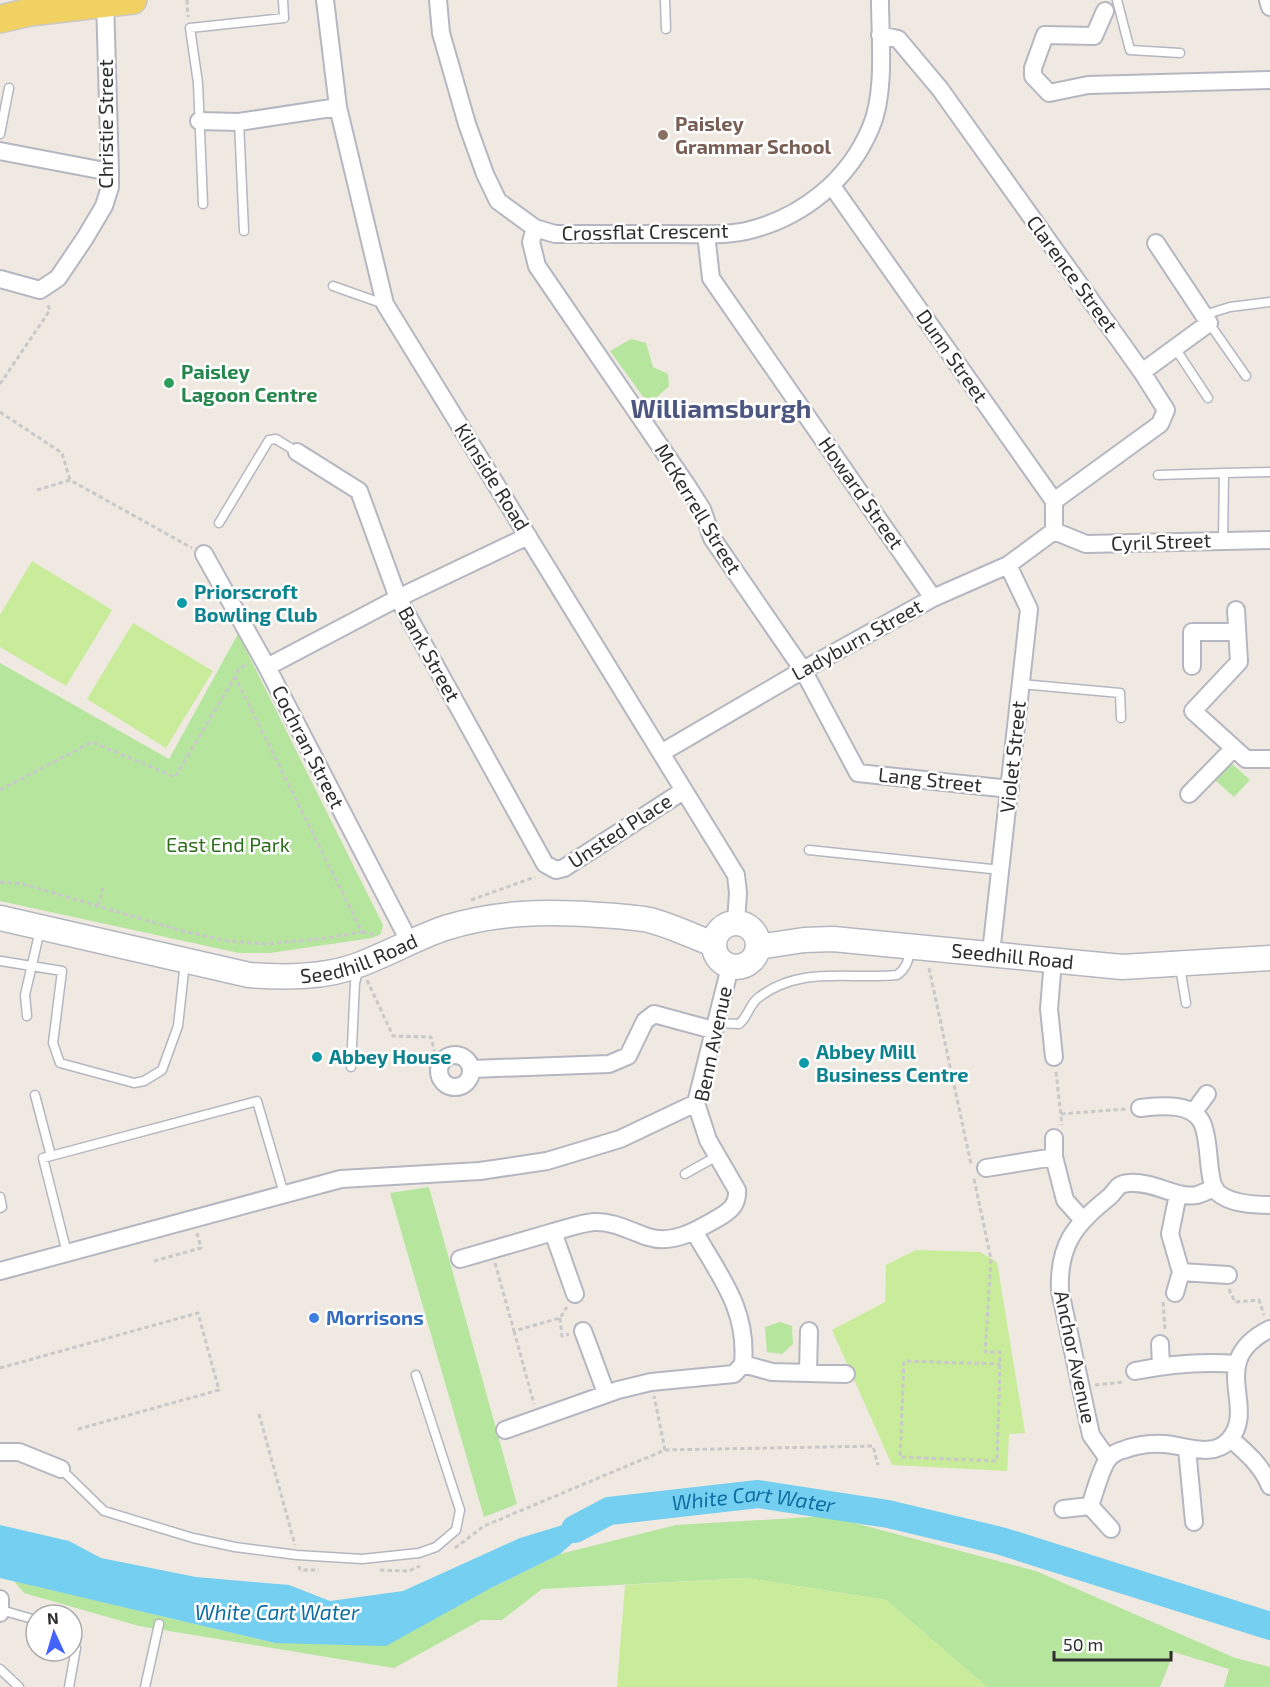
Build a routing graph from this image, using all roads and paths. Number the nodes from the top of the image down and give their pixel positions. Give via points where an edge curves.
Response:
1 (133, 0) edge
2 (187, 0) edge
3 (283, 0) edge
4 (325, 0) edge
5 (438, 0) edge
6 (665, 0) edge
7 (880, 0) edge
8 (1268, 0) edge
9 (105, 1) edge
10 (1111, 5) edge
11 (29, 6) edge
12 (1270, 7) edge
13 (0, 19) edge
14 (190, 27) junction
15 (666, 29) dead end
16 (880, 35) junction
17 (1180, 52) dead end
18 (1270, 80) edge
19 (9, 88) dead end
20 (338, 107) junction
21 (199, 121) junction
22 (239, 122) junction
23 (0, 134) edge
24 (0, 151) edge
25 (110, 172) junction
26 (832, 186) junction
27 (203, 204) dead end
28 (535, 228) junction
29 (244, 231) dead end
30 (706, 234) junction
31 (1156, 243) dead end
32 (0, 279) edge
33 (333, 286) dead end
34 (40, 290) junction
35 (1270, 302) edge
36 (384, 304) junction
37 (1206, 319) junction
38 (1175, 348) junction
39 (1142, 372) junction
40 (1246, 376) dead end
41 (0, 384) edge
42 (1208, 398) dead end
43 (0, 412) edge
44 (297, 452) joint
45 (1270, 472) edge
46 (1224, 473) junction
47 (1158, 475) dead end
48 (70, 480) junction
49 (37, 490) dead end
50 (1054, 501) junction
51 (219, 523) dead end
52 (1054, 531) junction
53 (528, 536) junction
54 (1270, 540) edge
55 (1223, 541) junction
56 (204, 554) joint
57 (1008, 566) junction
58 (933, 597) junction
59 (398, 598) junction
60 (1236, 610) dead end
61 (1238, 632) junction
62 (1192, 666) dead end
63 (267, 667) junction
64 (803, 670) junction
65 (235, 677) junction
66 (1021, 684) junction
67 (1121, 718) dead end
68 (1234, 748) junction
69 (662, 753) junction
70 (1270, 759) edge
71 (1010, 789) junction
72 (0, 790) edge
73 (683, 791) junction
74 (1189, 794) dead end
75 (809, 850) dead end
76 (556, 870) junction
77 (1001, 870) junction
78 (0, 882) edge
79 (103, 888) dead end
80 (471, 900) dead end
81 (98, 906) junction
82 (0, 918) edge
83 (736, 922) junction
84 (40, 927) junction
85 (409, 941) junction
86 (713, 944) junction
87 (919, 946) junction
88 (758, 948) junction
89 (991, 953) junction
90 (1270, 958) edge
91 (1053, 960) junction
92 (1, 961) edge
93 (185, 961) junction
94 (1180, 963) junction
95 (360, 965) junction
96 (32, 966) junction
97 (730, 967) junction
98 (1186, 1003) dead end
99 (27, 1016) dead end
100 (714, 1027) junction
101 (1054, 1057) joint
102 (351, 1067) dead end
103 (472, 1069) junction
104 (439, 1070) junction
105 (1207, 1094) dead end
106 (35, 1095) dead end
107 (696, 1103) junction
108 (1140, 1108) joint
109 (1193, 1113) junction
110 (1054, 1138) dead end
111 (51, 1156) junction
112 (717, 1156) junction
113 (1054, 1157) junction
114 (977, 1171) junction
115 (685, 1174) dead end
116 (1215, 1188) junction
117 (284, 1194) junction
118 (1178, 1194) junction
119 (0, 1197) edge
120 (1270, 1205) edge
121 (0, 1208) edge
122 (194, 1219) junction
123 (1083, 1219) junction
124 (694, 1231) junction
125 (553, 1232) junction
126 (491, 1250) junction
127 (67, 1253) junction
128 (460, 1259) dead end
129 (154, 1262) dead end
130 (0, 1271) edge
131 (1181, 1272) junction
132 (1228, 1275) joint
133 (1175, 1293) joint
134 (575, 1294) joint
135 (1269, 1329) edge
136 (514, 1331) junction
137 (583, 1331) dead end
138 (809, 1331) dead end
139 (1160, 1344) joint
140 (743, 1364) junction
141 (1000, 1364) junction
142 (1237, 1364) junction
143 (1161, 1366) junction
144 (0, 1368) edge
145 (1135, 1371) joint
146 (808, 1373) junction
147 (846, 1374) dead end
148 (416, 1375) dead end
149 (1081, 1386) junction
150 (606, 1393) junction
151 (538, 1418) junction
152 (75, 1430) dead end
153 (505, 1430) dead end
154 (1231, 1439) junction
155 (1187, 1449) junction
156 (665, 1450) dead end
157 (0, 1452) edge
158 (1108, 1459) junction
159 (878, 1465) dead end
160 (61, 1469) joint
161 (1270, 1486) edge
162 (1090, 1506) junction
163 (1063, 1509) dead end
164 (1194, 1522) dead end
165 (1111, 1529) dead end
166 (0, 1608) edge
167 (24, 1616) edge
168 (159, 1624) dead end
169 (73, 1663) edge
170 (0, 1669) edge
171 (19, 1687) edge
172 (69, 1687) edge
173 (145, 1687) edge

1 - 9 main road
2 - 14 path
3 - 14 lane via 284,18
4 - 20 street, Kilnside Road
5 - 28 street via 441,33 485,174 498,201
6 - 15 lane
7 - 16 street, Crossflat Crescent
8 - 12 street
9 - 11 main road
9 - 25 street, Christie Street
10 - 17 lane via 1130,50
10 - 18 street via 1094,36 1045,35 1033,76 1049,93 1088,85
11 - 13 main road
14 - 21 lane
16 - 26 street, Crossflat Crescent via 881,82 872,126
16 - 39 street, Clarence Street via 898,39 940,89
19 - 23 lane
20 - 22 street
20 - 36 street, Kilnside Road
21 - 22 street
21 - 27 lane
22 - 29 lane
24 - 25 street
25 - 34 street, Christie Street via 104,206 58,278
26 - 30 street, Crossflat Crescent via 784,218 745,231
26 - 50 street, Dunn Street
28 - 30 street, Crossflat Crescent via 555,234
28 - 64 street, McKerrell Street via 531,242 537,266 688,487 702,509 712,538
30 - 58 street, Howard Street via 711,278
31 - 37 street
32 - 34 street
33 - 36 lane
34 - 41 path via 50,310
35 - 37 lane via 1230,307
36 - 53 street, Kilnside Road
37 - 38 street
37 - 40 lane
38 - 39 street
38 - 42 lane
39 - 50 street, Clarence Street via 1166,410 1160,424
43 - 48 path via 62,453
44 - 51 lane via 269,440
44 - 59 street, Bank Street via 359,491
45 - 46 lane
46 - 47 lane
46 - 55 lane
48 - 49 path
48 - 56 path
50 - 52 street
52 - 55 street, Cyril Street via 1086,544
52 - 57 street, Ladyburn Street
53 - 59 street
53 - 69 street, Kilnside Road
54 - 55 street, Cyril Street
56 - 63 street, Cochran Street
57 - 58 street, Ladyburn Street
57 - 66 street, Violet Street via 1029,609
58 - 64 street, Ladyburn Street
59 - 63 street
59 - 76 street, Bank Street via 545,864
60 - 61 street
61 - 62 street via 1192,632
61 - 68 street via 1239,662 1192,711
63 - 65 path via 250,662
63 - 85 street, Cochran Street
64 - 69 street, Ladyburn Street
64 - 71 street, Lang Street via 858,773
65 - 72 path via 175,777 92,742
65 - 81 path via 362,932 265,944 228,941
66 - 67 lane via 1120,693
66 - 71 street, Violet Street
68 - 70 street via 1246,759
68 - 74 street
69 - 73 street, Kilnside Road
71 - 77 street, Violet Street
73 - 76 street, Unsted Place
73 - 83 street, Kilnside Road via 736,875
75 - 77 lane
76 - 80 path
77 - 89 street, Violet Street
78 - 81 path via 23,884
79 - 81 path
82 - 84 street, Seedhill Road
83 - 86 street via 721,928
83 - 88 street via 754,931
84 - 93 street, Seedhill Road
84 - 96 lane
85 - 86 street, Seedhill Road via 482,919 561,912 650,921
85 - 95 street, Seedhill Road
86 - 97 street via 716,957
87 - 88 street, Seedhill Road via 832,939
87 - 89 street, Seedhill Road
87 - 100 lane via 897,975 805,976 758,998 739,1024
87 - 114 path
88 - 97 street via 747,964
89 - 91 street, Seedhill Road
90 - 94 street, Seedhill Road
91 - 94 street, Seedhill Road via 1122,967
91 - 101 street via 1049,1009
92 - 96 lane
93 - 95 street, Seedhill Road via 249,975 285,978
93 - 96 lane via 178,1026 162,1070 134,1083 60,1063 53,1043 62,971
94 - 98 lane
95 - 102 lane via 355,983
95 - 104 path via 393,1036 431,1037
96 - 99 lane via 25,995
97 - 100 street, Benn Avenue
100 - 103 street via 654,1014 645,1021 628,1056 609,1064
100 - 107 street, Benn Avenue
101 - 108 path via 1061,1114
103 - 104 street via 464,1056 454,1054 445,1058
103 - 104 street via 466,1083 456,1087 446,1084
105 - 109 street
106 - 111 lane
107 - 112 street, Benn Avenue
107 - 117 street via 620,1139 547,1161 480,1171 341,1179
108 - 109 street via 1167,1106
109 - 116 street via 1202,1123
110 - 113 street
111 - 117 lane via 256,1101
111 - 127 lane via 43,1158
112 - 115 lane
112 - 124 street, Benn Avenue via 737,1190 737,1198 731,1210
113 - 114 street
113 - 123 street via 1065,1200
114 - 141 path via 991,1259 985,1352 1000,1352
116 - 118 street, Anchor Avenue via 1196,1195
116 - 120 street via 1230,1199
117 - 122 street
118 - 123 street, Anchor Avenue via 1156,1185 1127,1183 1116,1187 1110,1197
118 - 131 street via 1170,1234
119 - 121 lane
122 - 127 street
122 - 129 path via 201,1248
123 - 149 street, Anchor Avenue via 1070,1236 1059,1272
124 - 125 street, Benn Avenue via 671,1239 650,1238 625,1227 594,1222
124 - 140 street via 735,1303 744,1334
125 - 126 street, Benn Avenue
125 - 134 street
126 - 128 street, Benn Avenue
126 - 136 path
127 - 130 street
131 - 132 street
131 - 133 street
132 - 135 path via 1229,1291 1235,1302 1259,1300
133 - 139 path via 1162,1299 1166,1339
134 - 136 path via 560,1318
135 - 142 street via 1244,1347
136 - 151 path
137 - 150 street
138 - 146 street
139 - 143 street
140 - 146 street via 772,1372
140 - 150 street via 734,1374 651,1382
141 - 141 path via 904,1361 900,1457 997,1461
142 - 143 street
142 - 154 street via 1238,1420
143 - 145 street
144 - 152 path via 198,1313 219,1390
145 - 149 path via 1136,1381
146 - 147 street
148 - 160 lane via 460,1510 456,1530 436,1547 419,1553 362,1559 322,1557 193,1538 104,1510
149 - 158 street, Anchor Avenue via 1091,1435
150 - 151 street
151 - 153 street
154 - 155 street via 1222,1447
154 - 161 street via 1253,1458
155 - 158 street via 1149,1444 1118,1451
155 - 164 street
156 - 159 path via 873,1446
157 - 160 street via 20,1452
158 - 162 street
162 - 163 street
162 - 165 street
166 - 167 lane
168 - 173 lane
169 - 172 lane
170 - 171 lane

